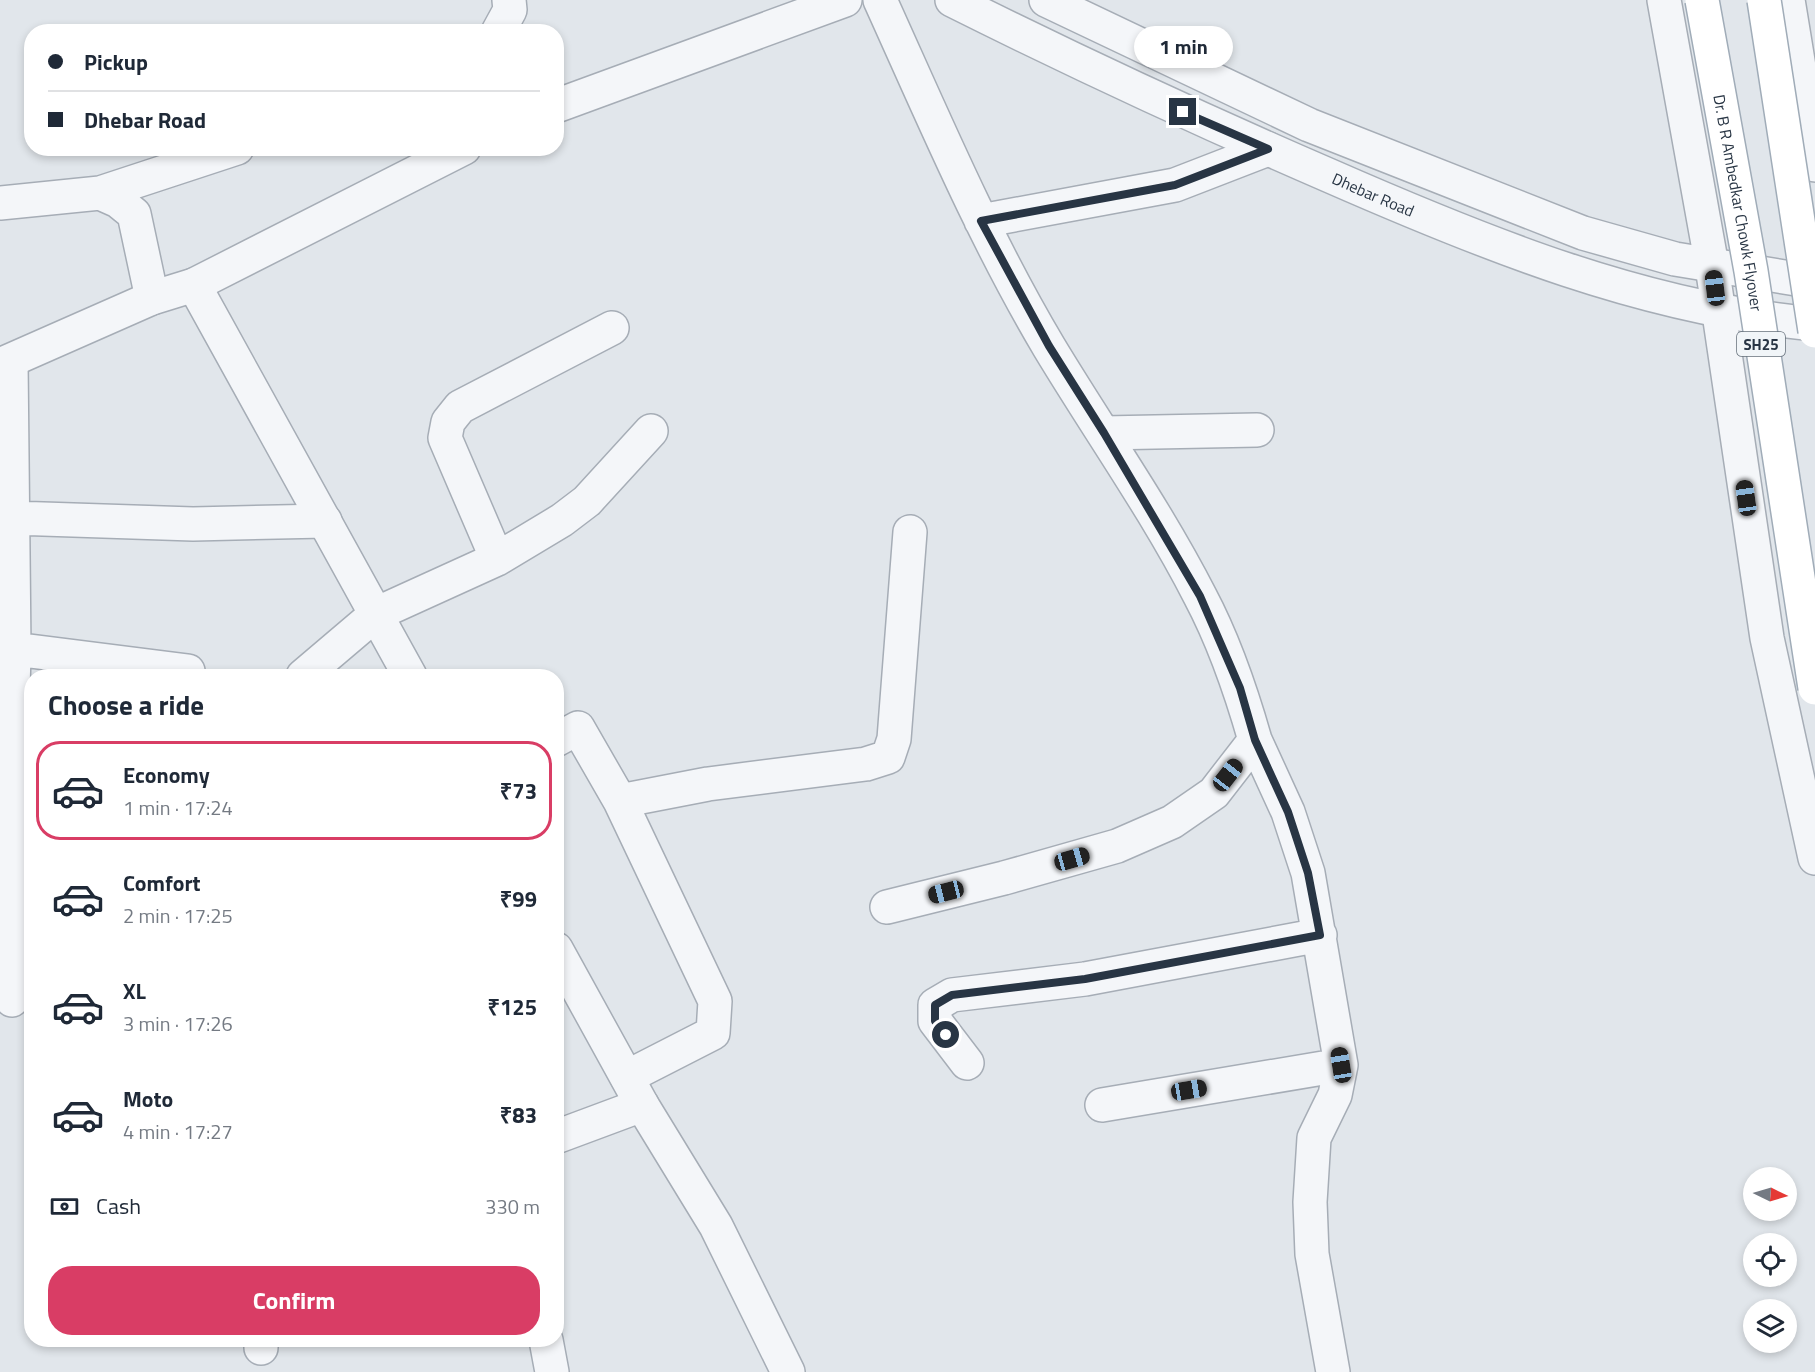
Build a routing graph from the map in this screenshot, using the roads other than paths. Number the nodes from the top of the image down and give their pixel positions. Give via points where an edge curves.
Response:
1 (509, 0) edge
2 (844, 0) edge
3 (880, 0) edge
4 (952, 0) edge
5 (1046, 0) edge
6 (1664, 0) edge
7 (1702, 0) edge
8 (1764, 0) edge
9 (1788, 0) edge
10 (502, 24) edge
11 (564, 103) edge
12 (1268, 149) junction
13 (213, 156) edge
14 (448, 156) edge
15 (1815, 165) edge
16 (100, 193) junction
17 (0, 203) edge
18 (981, 221) junction
19 (1712, 266) junction
20 (1815, 282) edge
21 (194, 285) junction
22 (152, 298) junction
23 (1718, 310) junction
24 (1815, 324) edge
25 (612, 328) dead end
26 (1815, 331) edge
27 (6, 363) edge
28 (651, 430) dead end
29 (1257, 430) dead end
30 (1104, 433) junction
31 (13, 519) junction
32 (325, 521) junction
33 (910, 532) dead end
34 (497, 559) junction
35 (376, 614) junction
36 (14, 649) junction
37 (172, 669) edge
38 (311, 669) edge
39 (406, 669) edge
40 (1815, 688) edge
41 (564, 736) edge
42 (1255, 740) junction
43 (620, 801) junction
44 (1815, 858) edge
45 (886, 907) dead end
46 (4, 914) edge
47 (1320, 935) junction
48 (564, 963) edge
49 (14, 997) edge
50 (967, 1063) dead end
51 (1341, 1065) junction
52 (635, 1091) junction
53 (1102, 1105) dead end
54 (564, 1132) edge
55 (547, 1347) edge
56 (552, 1372) edge
57 (788, 1372) edge
58 (1333, 1372) edge

1 - 10 street via 510,10
2 - 11 street
3 - 18 street
4 - 12 street, Dhebar Road via 1214,127
5 - 19 street via 1309,125 1426,173 1583,233
6 - 19 street
7 - 40 main road, Dr. B R Ambedkar Chowk Flyover / SH25, bridge via 1751,272
8 - 26 main road, bridge
9 - 15 street
12 - 18 street via 1175,185
12 - 23 street, Dhebar Road via 1491,244 1613,285
13 - 16 street
14 - 21 street
16 - 17 street
16 - 22 street via 134,214
18 - 30 street via 1049,346
19 - 20 street
19 - 23 street
21 - 22 street
21 - 32 street
22 - 27 street
23 - 24 street, Dhebar Road via 1764,320
23 - 44 street via 1767,638
25 - 34 street via 460,407 448,422 445,438
27 - 31 street
28 - 34 street via 587,501
29 - 30 street
30 - 42 street via 1200,596 1240,688
31 - 32 street via 193,524
31 - 36 street
32 - 35 street
33 - 43 street via 894,739 888,758
34 - 35 street
35 - 38 street
35 - 39 street
36 - 37 street
36 - 46 street
41 - 43 street via 578,728
42 - 45 street via 1214,793 1172,822 1117,846
42 - 47 street via 1288,812 1305,862
43 - 52 street via 715,1001 713,1033
46 - 49 street
47 - 50 street via 1085,979 952,995 935,1005 935,1021
47 - 51 street
48 - 52 street
51 - 53 street
51 - 58 street via 1335,1095 1314,1138 1310,1202 1312,1254
52 - 54 street
52 - 57 street via 716,1226
55 - 56 street

